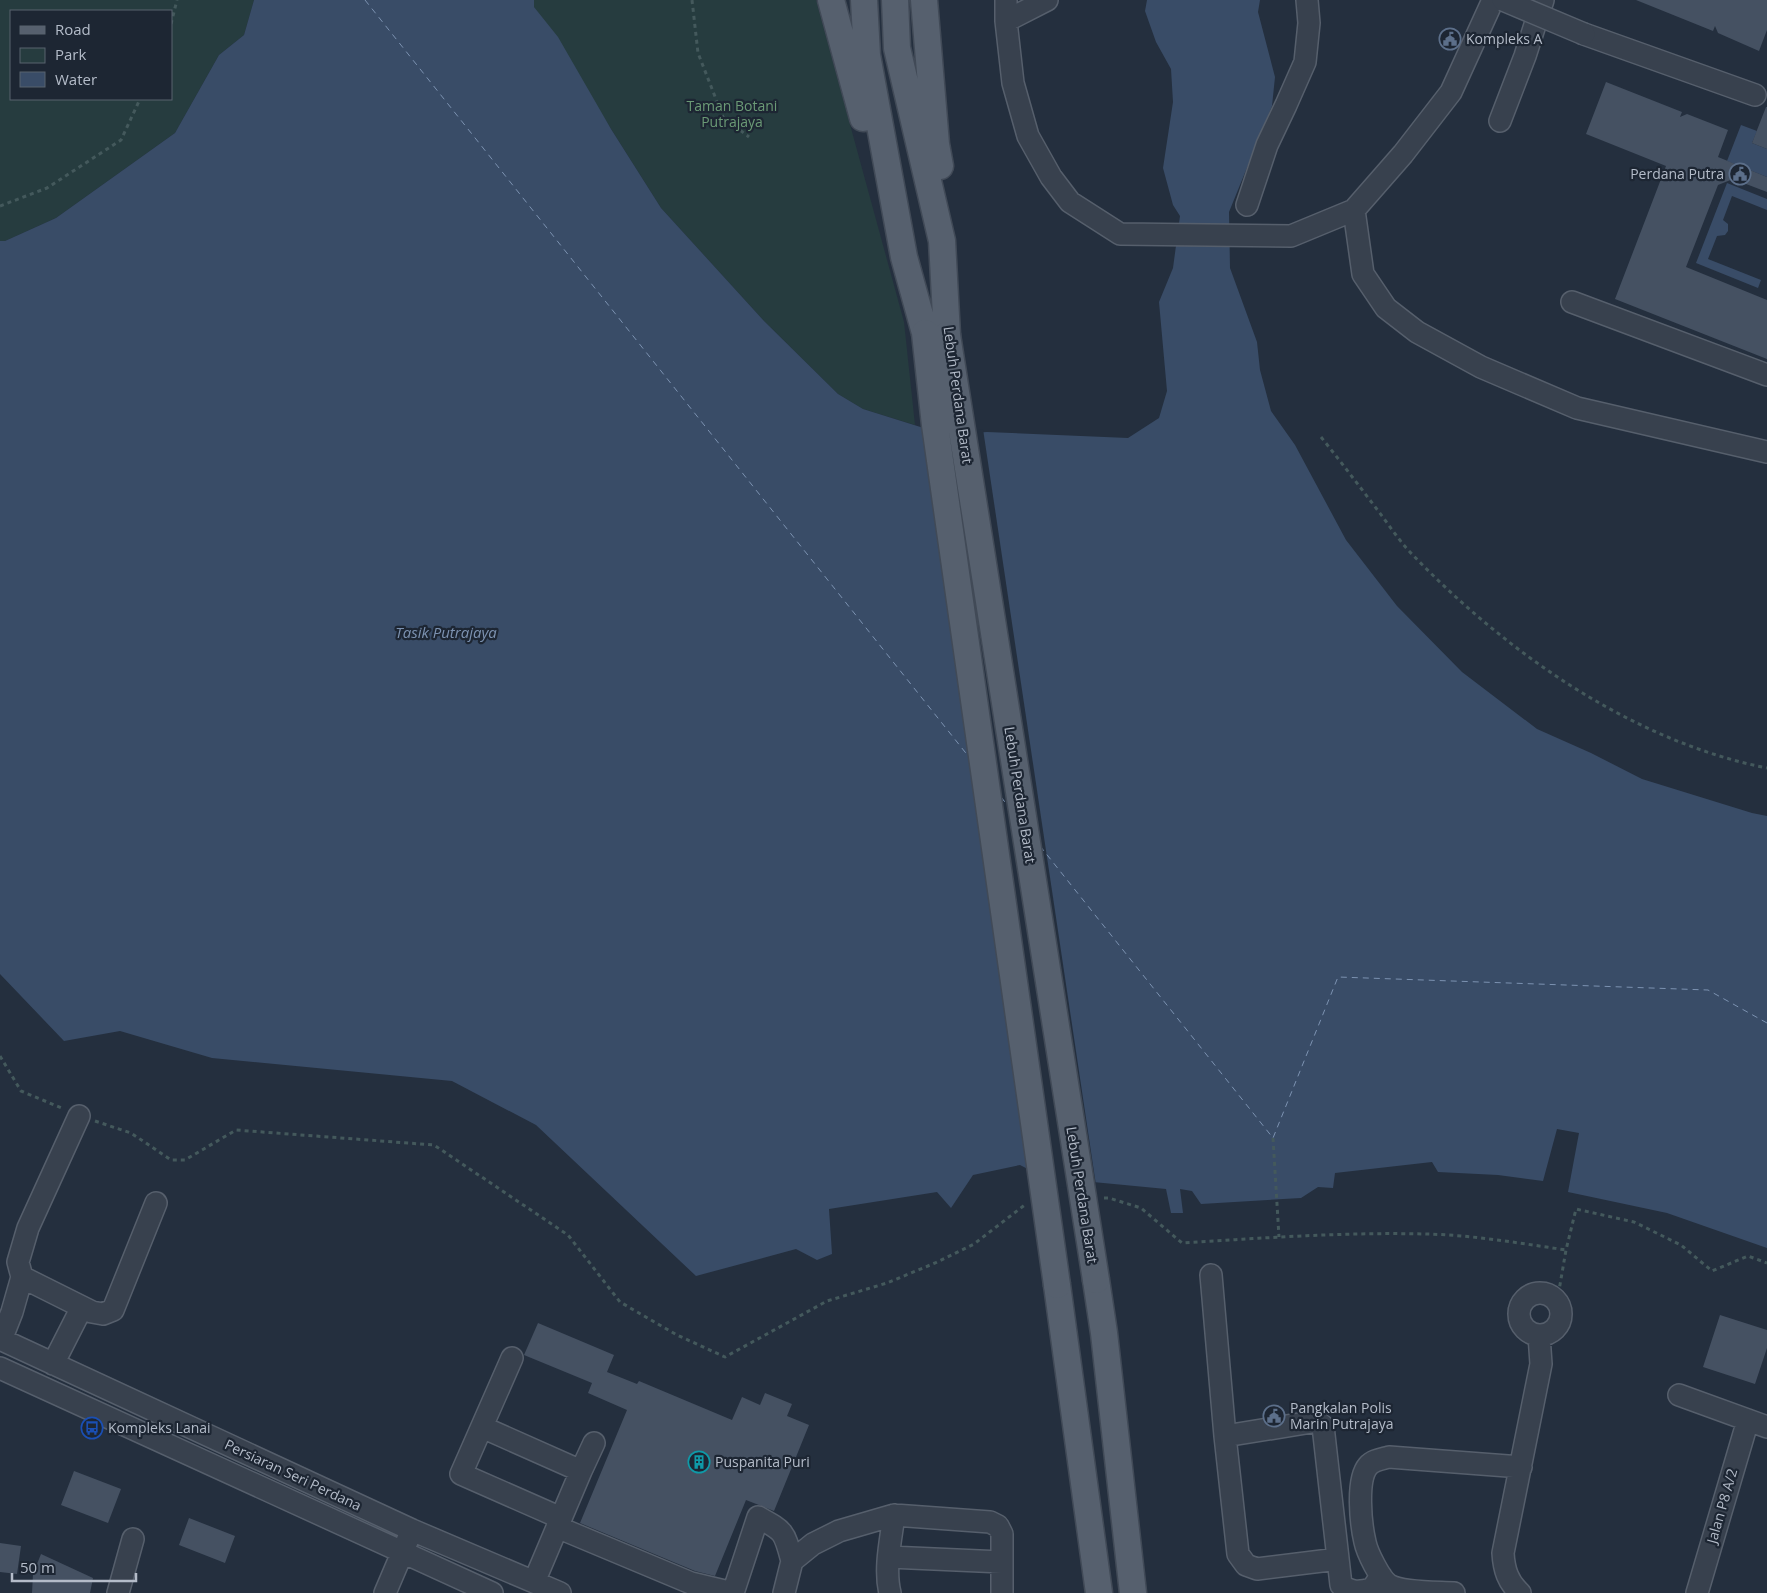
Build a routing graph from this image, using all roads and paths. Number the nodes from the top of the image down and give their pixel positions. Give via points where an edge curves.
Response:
1 (177, 0) edge
2 (692, 0) edge
3 (831, 0) edge
4 (864, 0) edge
5 (895, 0) edge
6 (924, 0) edge
7 (1047, 0) edge
8 (1307, 0) edge
9 (1493, 0) edge
10 (1503, 0) edge
11 (1543, 0) edge
12 (1006, 10) edge
13 (172, 20) edge
14 (1755, 95) dead end
15 (140, 100) edge
16 (1500, 121) dead end
17 (749, 137) dead end
18 (1247, 205) dead end
19 (0, 206) edge
20 (1354, 210) junction
21 (942, 241) junction
22 (904, 257) junction
23 (1572, 302) dead end
24 (936, 334) junction
25 (1767, 376) edge
26 (1322, 437) dead end
27 (1767, 452) edge
28 (1767, 768) edge
29 (0, 1056) edge
30 (79, 1116) junction
31 (1273, 1138) dead end
32 (1100, 1198) dead end
33 (1028, 1202) dead end
34 (156, 1203) dead end
35 (1280, 1237) junction
36 (1566, 1250) junction
37 (1767, 1263) edge
38 (1212, 1275) dead end
39 (22, 1277) junction
40 (1557, 1302) junction
41 (82, 1307) junction
42 (1539, 1335) junction
43 (0, 1340) edge
44 (512, 1358) dead end
45 (53, 1364) junction
46 (0, 1368) edge
47 (1679, 1395) dead end
48 (1758, 1423) edge
49 (482, 1427) junction
50 (1225, 1436) junction
51 (594, 1443) dead end
52 (1521, 1467) junction
53 (581, 1471) junction
54 (894, 1515) junction
55 (559, 1522) junction
56 (412, 1530) junction
57 (134, 1539) dead end
58 (402, 1552) junction
59 (889, 1557) junction
60 (1338, 1559) junction
61 (792, 1560) junction
62 (1002, 1562) junction
63 (1380, 1576) junction
64 (534, 1582) junction
65 (118, 1593) edge
66 (385, 1593) edge
67 (492, 1593) edge
68 (560, 1593) edge
69 (784, 1593) edge
70 (890, 1593) edge
71 (1002, 1593) edge
72 (1100, 1593) edge
73 (1133, 1593) edge
74 (1454, 1593) edge
75 (1520, 1593) edge
76 (1697, 1593) edge

1 - 13 path
2 - 17 path via 698,53 723,117
3 - 22 main road via 882,190
4 - 22 main road, Lebuh Perdana Barat via 867,55
5 - 21 main road, Lebuh Perdana Barat via 897,48
6 - 21 main road via 936,144 943,181
7 - 12 street
8 - 18 street via 1309,23 1305,62 1266,145
9 - 20 street via 1451,92
10 - 14 street, bridge via 1584,34
11 - 16 street
12 - 20 street via 1013,83 1028,136 1051,177 1070,202 1120,234 1291,236
15 - 19 path via 121,140 47,188
20 - 27 street via 1363,274 1386,308 1417,332 1481,367 1577,408
21 - 24 main road, Lebuh Perdana Barat
22 - 24 main road, Lebuh Perdana Barat
23 - 25 street
24 - 72 main road, Lebuh Perdana Barat, bridge via 935,425
24 - 73 main road, Lebuh Perdana Barat, bridge via 1096,1280
26 - 28 path via 1408,550 1468,607 1519,649 1595,701 1635,722 1704,752
29 - 30 path via 21,1091
30 - 33 path via 131,1133 171,1160 185,1160 236,1130 434,1145 568,1235 620,1302 677,1335 726,1357 827,1301 887,1283 974,1244
30 - 39 street via 28,1228 18,1262
31 - 35 path
32 - 35 path via 1141,1208 1182,1243
34 - 41 street via 113,1310 103,1314
35 - 36 path via 1426,1234
36 - 37 path via 1576,1209 1634,1222 1681,1245 1712,1271 1748,1256
36 - 40 path
38 - 50 street
39 - 41 street
39 - 43 street
40 - 42 street via 1561,1316 1558,1324 1547,1334
40 - 42 street via 1552,1296 1536,1293 1524,1300 1520,1307 1519,1315 1525,1329
41 - 45 street
42 - 52 street via 1541,1364
43 - 45 street, Persiaran Seri Perdana
44 - 49 street
45 - 56 street, Persiaran Seri Perdana
46 - 58 street, Persiaran Seri Perdana
47 - 48 street
48 - 76 street, Jalan P8 A/2
49 - 53 street
49 - 55 street via 461,1474
50 - 60 street via 1238,1554 1246,1565 1257,1569
50 - 60 street via 1312,1422 1323,1426
51 - 53 street
52 - 63 street via 1389,1457 1368,1466 1360,1492 1365,1542
52 - 75 street via 1503,1553 1507,1575
53 - 55 street
54 - 59 street
54 - 61 street via 839,1531 812,1544
54 - 62 street via 990,1522 998,1526 1002,1534
55 - 61 street via 692,1583 733,1593 758,1516 785,1536
55 - 64 street
56 - 58 street
56 - 64 street, Persiaran Seri Perdana
57 - 65 street
58 - 66 street
58 - 67 street, Persiaran Seri Perdana
59 - 62 street
59 - 70 street
60 - 63 street via 1341,1586 1349,1591 1372,1589
61 - 69 street
62 - 71 street
63 - 74 street via 1399,1590
64 - 68 street, Persiaran Seri Perdana

